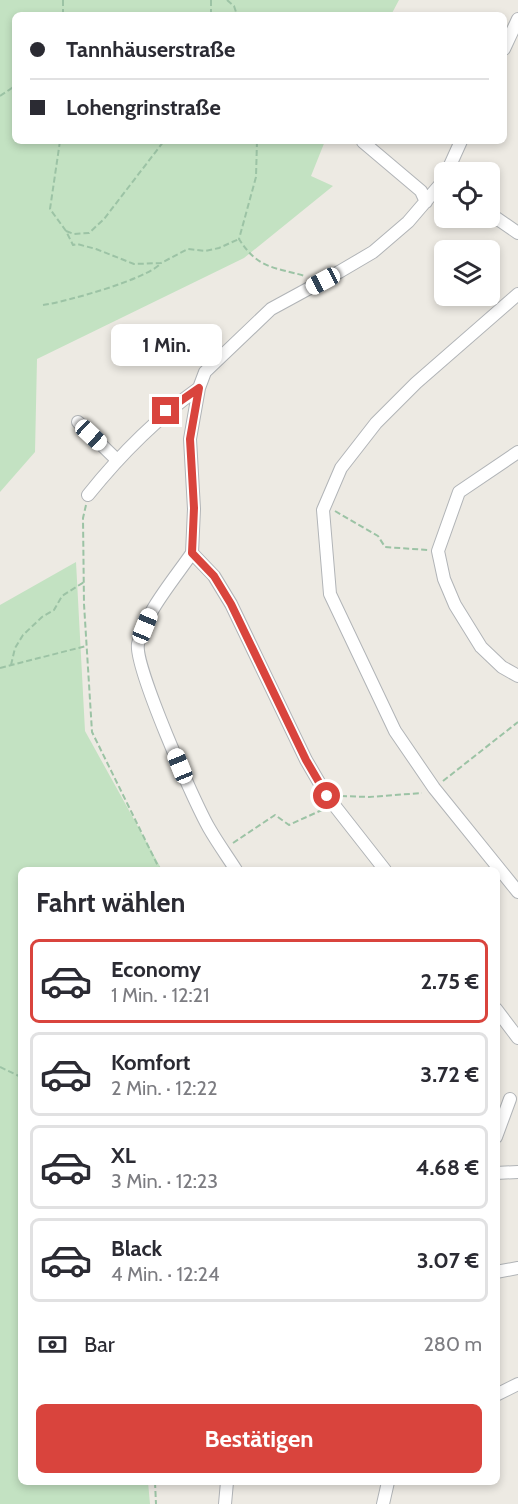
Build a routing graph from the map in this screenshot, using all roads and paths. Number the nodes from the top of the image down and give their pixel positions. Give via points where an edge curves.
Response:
1 (227, 0) edge
2 (236, 12) edge
3 (518, 20) edge
4 (507, 43) edge
5 (60, 144) edge
6 (162, 144) edge
7 (257, 144) edge
8 (365, 144) edge
9 (460, 144) edge
10 (452, 162) edge
11 (434, 193) edge
12 (426, 202) junction
13 (500, 221) edge
14 (66, 231) junction
15 (518, 233) edge
16 (239, 239) junction
17 (161, 263) junction
18 (323, 281) junction
19 (518, 294) edge
20 (43, 305) dead end
21 (199, 388) junction
22 (78, 422) dead end
23 (518, 452) edge
24 (117, 460) junction
25 (88, 495) joint
26 (325, 505) junction
27 (438, 551) junction
28 (192, 553) junction
29 (84, 582) junction
30 (86, 646) junction
31 (11, 665) junction
32 (0, 668) edge
33 (518, 676) edge
34 (333, 805) junction
35 (223, 849) junction
36 (159, 867) edge
37 (234, 867) edge
38 (383, 867) edge
39 (498, 867) edge
40 (500, 870) edge
41 (518, 892) edge
42 (500, 1014) edge
43 (518, 1038) edge
44 (0, 1067) edge
45 (18, 1076) edge
46 (514, 1098) edge
47 (500, 1128) edge
48 (518, 1172) edge
49 (500, 1173) edge
50 (518, 1268) edge
51 (500, 1271) edge
52 (518, 1384) edge
53 (500, 1393) edge
54 (155, 1485) edge
55 (227, 1485) edge
56 (387, 1485) edge
57 (156, 1504) edge
58 (225, 1504) edge
59 (383, 1504) edge

1 - 2 path
3 - 4 street
5 - 14 path via 50,209
6 - 14 path via 104,219 88,233
7 - 16 path via 256,177
8 - 12 street via 421,191
9 - 10 street
11 - 12 street
12 - 18 street via 373,252
13 - 15 street
14 - 17 path via 73,246 96,249 134,264
16 - 17 path via 205,251 188,249
16 - 18 path via 263,265
17 - 20 path via 129,281
18 - 21 street via 271,309 205,372
19 - 26 street via 416,382 376,423 341,468
21 - 24 street via 166,411
21 - 28 street via 190,439
22 - 24 street
23 - 27 street via 459,492
24 - 25 street
25 - 29 path via 83,518
26 - 27 path via 378,536 385,547
26 - 39 street via 330,594 395,731 434,788
27 - 33 street via 455,605 481,647
28 - 34 street via 214,576 231,604 306,760
28 - 35 street via 153,608 138,645 142,668 180,766
29 - 30 path
29 - 31 path via 62,596 54,610 24,634
30 - 31 path
30 - 36 path via 92,732
31 - 32 path
34 - 35 path via 289,825 275,815
34 - 38 street
35 - 37 street
40 - 41 street
42 - 43 street
44 - 45 path
46 - 47 street
48 - 49 street
50 - 51 street
52 - 53 street
54 - 57 path
55 - 58 street
56 - 59 street

